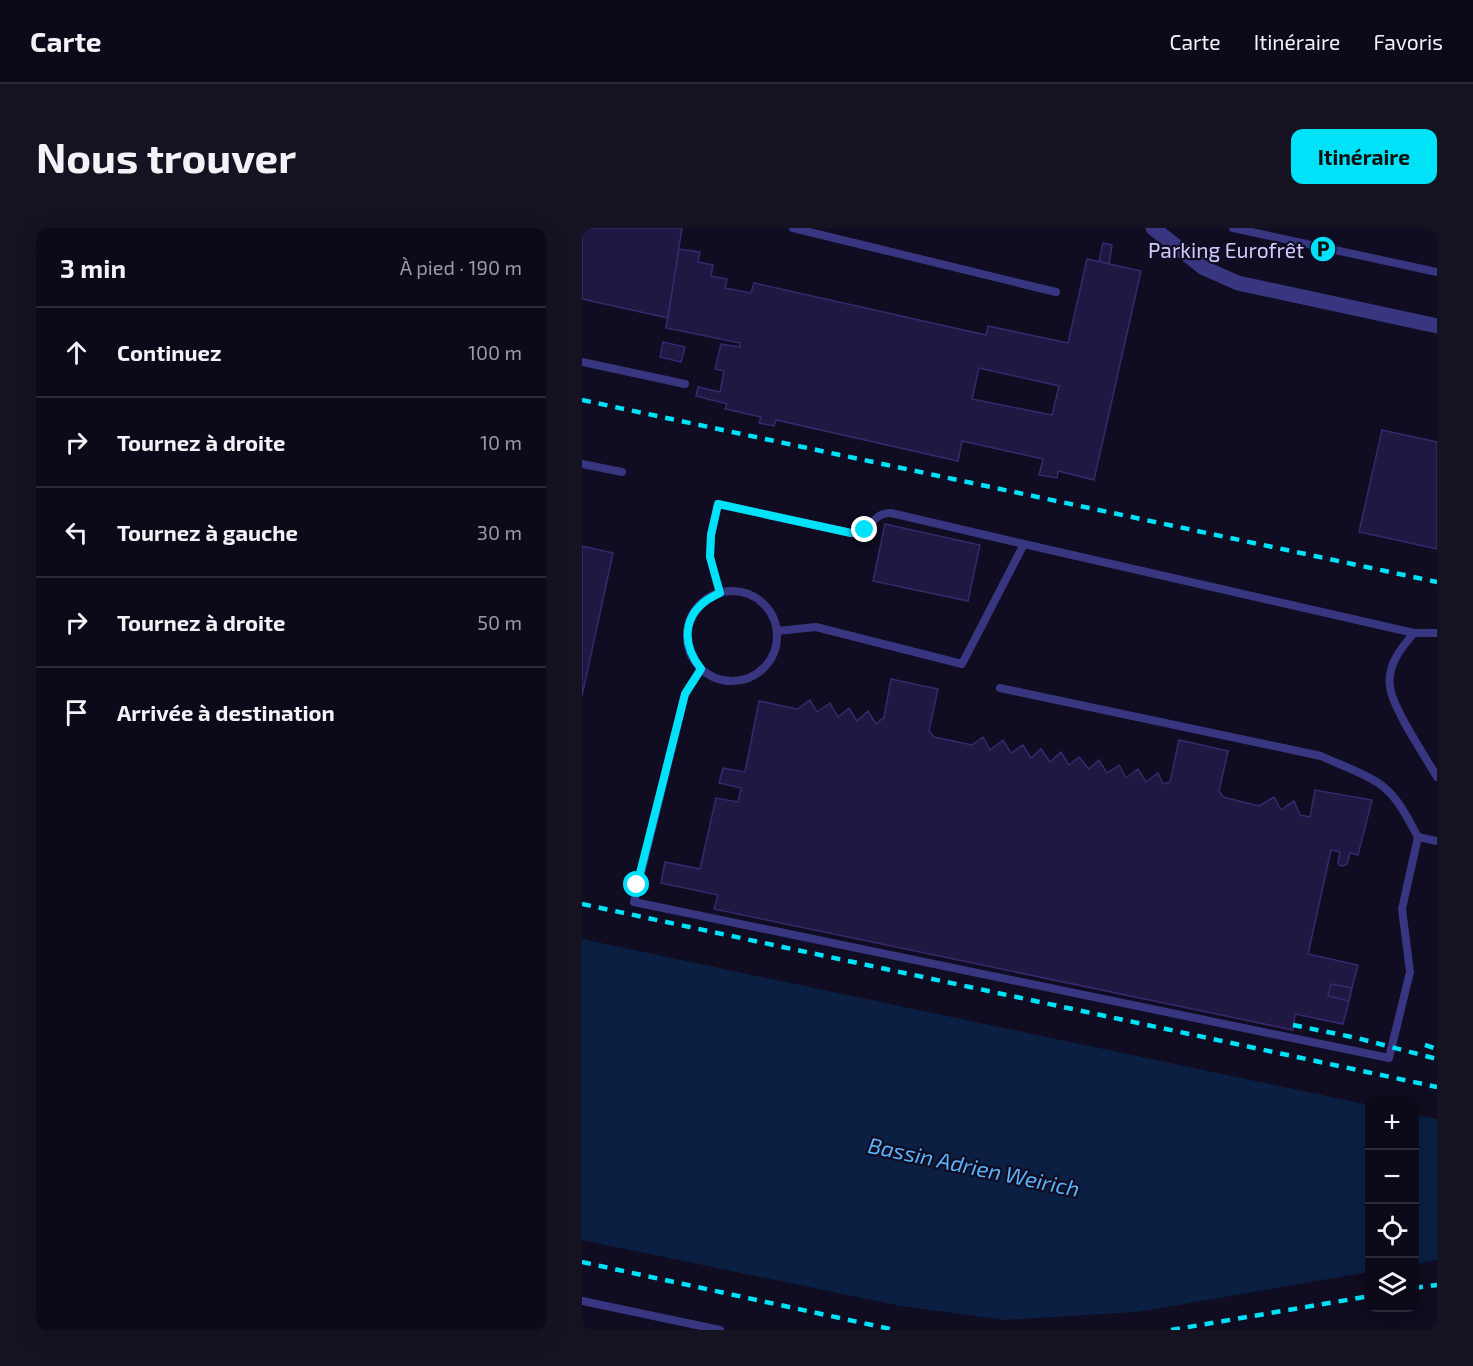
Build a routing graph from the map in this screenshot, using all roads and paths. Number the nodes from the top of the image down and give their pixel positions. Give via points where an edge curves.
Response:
1 (793, 228) edge
2 (1153, 228) edge
3 (1233, 228) edge
4 (1437, 272) edge
5 (1056, 292) dead end
6 (1437, 326) edge
7 (582, 362) edge
8 (685, 384) dead end
9 (582, 464) edge
10 (622, 472) dead end
11 (1024, 544) junction
12 (720, 593) junction
13 (777, 631) junction
14 (1414, 633) junction
15 (1437, 633) edge
16 (701, 669) junction
17 (1000, 688) dead end
18 (1437, 777) edge
19 (1418, 837) junction
20 (1437, 841) edge
21 (582, 1301) edge
22 (720, 1330) edge

1 - 5 lane
2 - 6 street via 1204,268 1238,283
3 - 4 lane
7 - 8 lane
9 - 10 lane
11 - 12 lane via 891,513 880,514 856,534 718,504 710,557
11 - 13 lane via 962,664 816,627
11 - 14 lane
12 - 13 lane via 750,595 763,604
12 - 16 lane via 707,598 690,619 688,646
13 - 16 lane via 776,647 759,672 729,681
14 - 15 lane
14 - 18 lane via 1392,665 1390,687 1401,715
16 - 19 lane via 685,694 634,902 1389,1058 1410,972 1402,909
17 - 19 lane via 1321,756 1387,789
19 - 20 lane
21 - 22 lane

